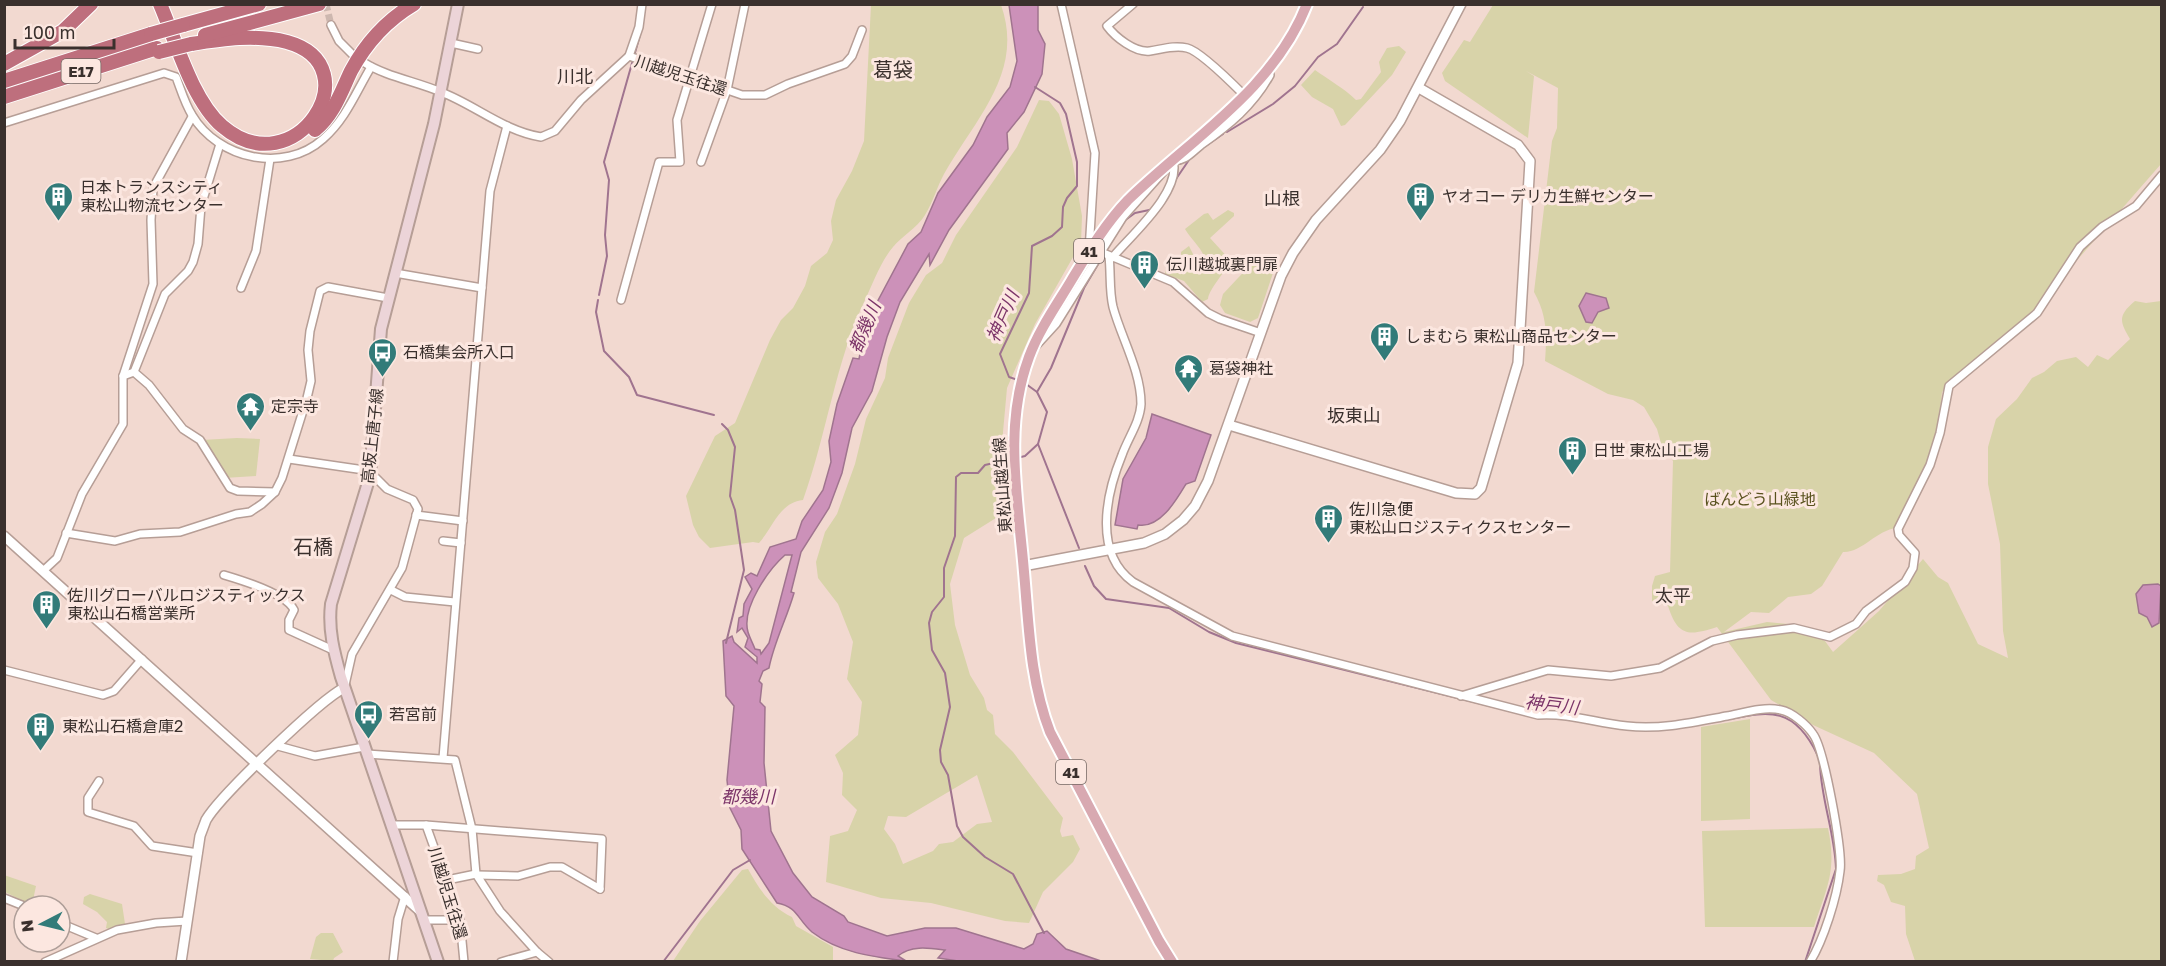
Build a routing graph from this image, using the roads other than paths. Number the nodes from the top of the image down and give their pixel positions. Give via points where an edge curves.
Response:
1 (91, 4) edge
2 (153, 4) edge
3 (160, 4) edge
4 (259, 4) edge
5 (318, 4) edge
6 (414, 4) edge
7 (458, 4) edge
8 (642, 4) edge
9 (712, 4) edge
10 (746, 4) edge
11 (1061, 4) edge
12 (1133, 4) edge
13 (1307, 4) edge
14 (1461, 4) edge
15 (331, 25) tunnel mouth
16 (862, 30) dead end
17 (190, 42) junction
18 (451, 42) junction
19 (478, 49) dead end
20 (354, 56) dead end
21 (632, 58) junction
22 (363, 62) dead end
23 (4, 64) edge
24 (371, 67) junction
25 (1269, 69) junction
26 (690, 77) junction
27 (4, 81) edge
28 (1419, 88) junction
29 (727, 90) junction
30 (442, 92) junction
31 (1244, 95) junction
32 (6, 96) edge
33 (192, 117) junction
34 (4, 123) edge
35 (507, 126) junction
36 (220, 144) junction
37 (270, 159) junction
38 (701, 162) dead end
39 (1170, 163) junction
40 (2162, 175) edge
41 (1089, 251) junction
42 (1101, 252) junction
43 (1111, 257) junction
44 (395, 273) junction
45 (242, 288) dead end
46 (482, 288) junction
47 (388, 298) junction
48 (621, 300) dead end
49 (1261, 333) junction
50 (1033, 348) junction
51 (134, 372) junction
52 (123, 376) junction
53 (1229, 425) junction
54 (289, 459) junction
55 (370, 473) junction
56 (275, 492) junction
57 (416, 515) junction
58 (463, 521) junction
59 (66, 533) junction
60 (4, 536) edge
61 (443, 541) dead end
62 (461, 543) junction
63 (1110, 551) junction
64 (1023, 566) junction
65 (43, 571) junction
66 (224, 575) dead end
67 (391, 590) junction
68 (455, 602) junction
69 (333, 650) junction
70 (142, 659) junction
71 (4, 669) edge
72 (344, 688) junction
73 (1461, 696) junction
74 (278, 746) junction
75 (366, 750) junction
76 (443, 758) junction
77 (259, 764) junction
78 (99, 781) dead end
79 (391, 825) junction
80 (426, 825) junction
81 (472, 829) junction
82 (198, 853) junction
83 (477, 874) junction
84 (447, 880) junction
85 (405, 896) junction
86 (421, 915) junction
87 (460, 920) junction
88 (187, 921) junction
89 (72, 928) edge
90 (96, 938) junction
91 (537, 952) junction
92 (45, 962) edge
93 (181, 962) edge
94 (393, 962) edge
95 (438, 962) edge
96 (465, 962) edge
97 (501, 962) edge
98 (549, 962) edge
99 (1172, 962) edge
100 (1810, 962) edge

1 - 23 highway via 63,31
2 - 6 highway via 204,117 232,142 267,150 290,145 321,126 365,47 384,26
3 - 17 highway via 205,106 223,127 245,139 268,143 302,131 318,114 324,81 316,61 300,48 256,38
4 - 27 highway, E17, bridge
5 - 17 highway, E17
7 - 18 main road, 高坂上唐子線
8 - 21 street
9 - 26 street
10 - 29 street
11 - 41 street via 1095,153
12 - 31 street via 1107,26 1113,33 1144,51 1189,48 1222,72
13 - 25 main road, 東松山越生線 / 41 via 1283,52
14 - 28 street
15 - 20 street via 339,41
16 - 29 street, 川越児玉往還 via 845,64 759,97
17 - 32 highway, E17
18 - 19 street
18 - 30 main road, 高坂上唐子線
21 - 26 street, 川越児玉往還
21 - 35 street, 川越児玉往還 via 581,100 552,134 536,136
22 - 24 street, 川越児玉往還
24 - 30 street, 川越児玉往還
24 - 37 street via 340,120 323,139 297,154
25 - 31 main road, 東松山越生線 / 41
25 - 39 street via 1264,85 1237,118 1184,159
26 - 29 street, 川越児玉往還
26 - 48 street via 677,120 680,162 659,162
28 - 49 street via 1380,150 1316,220 1293,253
28 - 53 street via 1518,145 1530,161 1518,363 1481,488 1475,494 1456,493
29 - 38 street
30 - 35 street, 川越児玉往還
30 - 44 main road, 高坂上唐子線
31 - 39 main road, 東松山越生線 / 41
33 - 34 street via 176,78 164,73
33 - 36 street
33 - 52 street via 153,188 152,293
35 - 46 street via 490,191
36 - 37 street via 250,157
36 - 51 street via 201,206 193,262 165,294
37 - 45 street via 256,251
39 - 41 main road, 東松山越生線 / 41 via 1119,211
39 - 42 street via 1115,227
39 - 43 street via 1173,176 1160,204
40 - 73 street via 2136,206 2102,227 2080,247 2037,313 1949,386 1930,465 1898,529 1915,553 1913,568 1905,582 1866,611 1856,624 1838,635 1823,637 1794,628 1737,634 1701,645 1660,668 1611,676 1548,670
41 - 50 main road, 東松山越生線 / 41
42 - 43 street
42 - 50 street via 1056,324
43 - 49 street via 1173,282 1208,313
43 - 63 street via 1111,296 1141,404 1121,456 1110,500 1106,529
44 - 46 street
44 - 47 main road, 高坂上唐子線
46 - 58 street
47 - 54 street via 328,287 320,291 309,331 311,381
47 - 55 main road, 高坂上唐子線 via 381,329
49 - 53 street
50 - 64 main road, 東松山越生線 / 41 via 1017,398 1013,433
51 - 52 street
51 - 56 street via 183,429 200,440 230,488
52 - 59 street via 123,424 82,494
53 - 63 street via 1208,481 1184,520 1154,539
54 - 55 street
54 - 56 street
55 - 57 street via 387,489 415,502
55 - 69 main road, 高坂上唐子線 via 331,604 329,628
56 - 59 street via 250,512 180,532 140,534 115,541
57 - 58 street
57 - 67 street via 402,568
58 - 62 street
59 - 65 street via 57,558
60 - 65 street
61 - 62 street
62 - 68 street
63 - 64 street
63 - 73 street via 1116,566 1133,582 1232,636
64 - 99 main road, 東松山越生線 / 41 via 1034,681 1050,732
65 - 70 street
66 - 69 street via 253,584 289,603 294,610 289,630
67 - 68 street via 405,597
67 - 72 street via 352,654
68 - 76 street
69 - 72 main road, 高坂上唐子線
70 - 71 street via 114,691 103,695
70 - 77 street
72 - 74 street via 329,697
72 - 75 main road, 高坂上唐子線
73 - 100 street via 1538,715 1571,714 1628,726 1672,725 1762,710 1781,710 1800,721 1814,734 1822,753 1840,851 1839,874
74 - 75 street via 315,756
74 - 77 street
75 - 76 street
75 - 79 main road, 高坂上唐子線
76 - 81 street via 455,760
77 - 82 street via 210,813
77 - 85 street
78 - 82 street via 87,798 88,812 134,826 152,846
79 - 80 street
79 - 86 main road, 高坂上唐子線
80 - 81 street
80 - 84 street, 川越児玉往還
81 - 83 street
81 - 83 street via 602,839 600,889 562,867 518,876
82 - 88 street
83 - 84 street
83 - 91 street via 489,897
84 - 87 street, 川越児玉往還
85 - 86 street
85 - 94 street
86 - 87 street
86 - 95 main road, 高坂上唐子線
87 - 96 street, 川越児玉往還
88 - 90 street via 136,926
88 - 93 street
89 - 90 street
90 - 92 street
91 - 97 street
91 - 98 street

